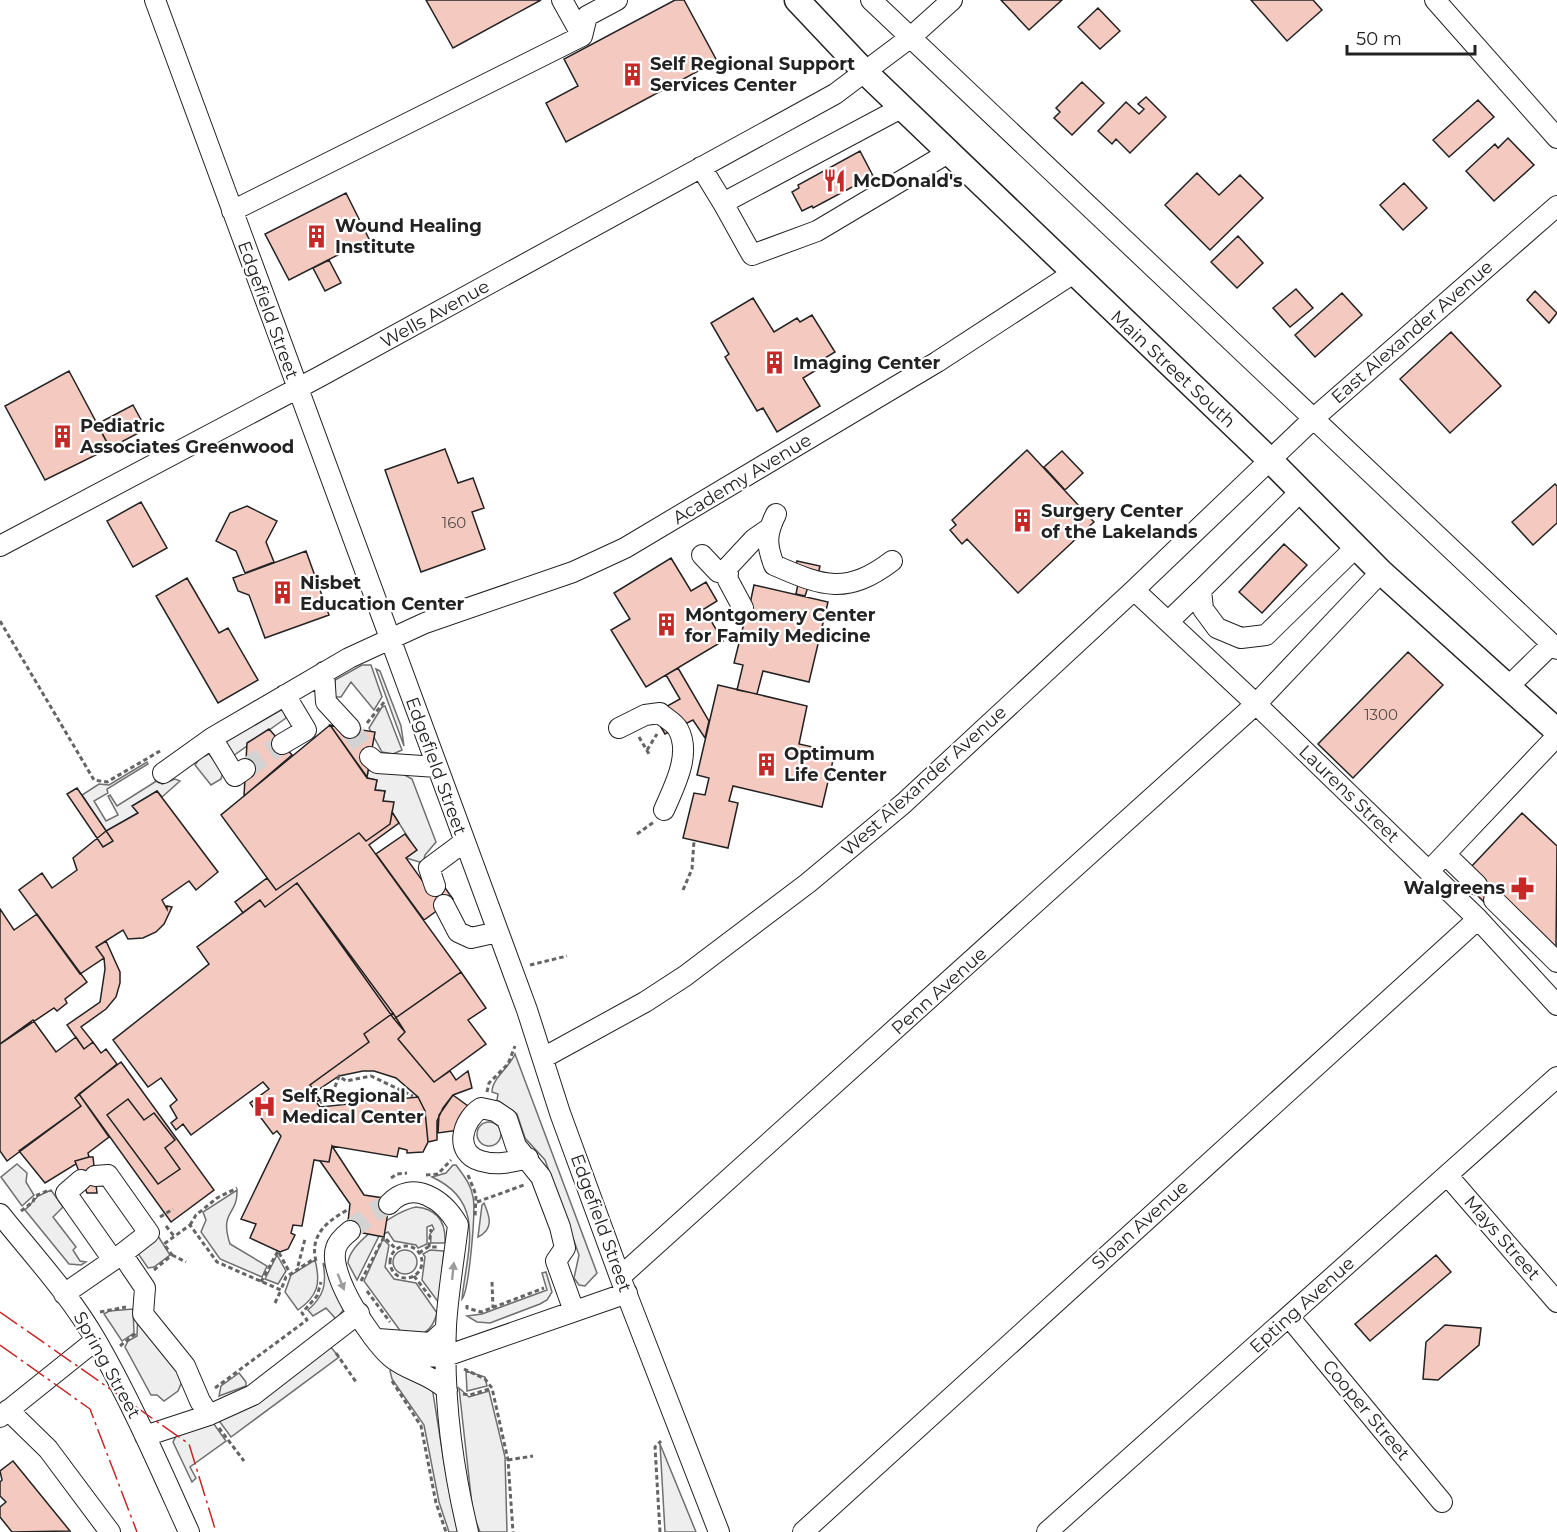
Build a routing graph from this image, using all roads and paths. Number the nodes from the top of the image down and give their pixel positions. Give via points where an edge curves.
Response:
1 (155, 0) edge
2 (562, 0) edge
3 (617, 0) edge
4 (796, 0) edge
5 (871, 0) edge
6 (952, 0) edge
7 (1435, 0) edge
8 (582, 36) junction
9 (911, 37) junction
10 (864, 72) junction
11 (902, 108) junction
12 (1557, 138) edge
13 (948, 153) junction
14 (701, 167) junction
15 (723, 203) junction
16 (1557, 206) edge
17 (232, 211) junction
18 (1072, 274) junction
19 (297, 388) junction
20 (1314, 418) junction
21 (1271, 461) junction
22 (1301, 491) junction
23 (0, 546) edge
24 (1356, 547) junction
25 (702, 555) dead end
26 (892, 561) dead end
27 (1381, 572) junction
28 (728, 573) junction
29 (1134, 590) junction
30 (1201, 590) junction
31 (742, 608) dead end
32 (0, 621) edge
33 (1169, 621) junction
34 (389, 639) junction
35 (1554, 647) edge
36 (324, 672) junction
37 (1509, 686) junction
38 (285, 695) junction
39 (385, 701) dead end
40 (1256, 704) junction
41 (356, 729) joint
42 (619, 729) dead end
43 (1557, 731) edge
44 (1557, 736) edge
45 (212, 738) junction
46 (282, 744) tunnel mouth
47 (160, 751) dead end
48 (370, 758) tunnel mouth
49 (437, 767) junction
50 (245, 769) dead end
51 (163, 773) dead end
52 (663, 813) joint
53 (636, 834) dead end
54 (694, 841) dead end
55 (464, 842) junction
56 (1445, 854) junction
57 (1429, 871) junction
58 (1477, 885) dead end
59 (435, 886) dead end
60 (683, 890) dead end
61 (1494, 900) dead end
62 (444, 905) dead end
63 (1478, 919) junction
64 (498, 932) junction
65 (567, 956) dead end
66 (1557, 962) edge
67 (530, 965) dead end
68 (1557, 1005) edge
69 (515, 1046) dead end
70 (543, 1058) junction
71 (1557, 1077) edge
72 (413, 1096) dead end
73 (487, 1097) dead end
74 (320, 1103) dead end
75 (511, 1127) junction
76 (524, 1159) junction
77 (460, 1164) dead end
78 (472, 1166) junction
79 (414, 1174) dead end
80 (420, 1174) dead end
81 (1447, 1174) junction
82 (388, 1181) dead end
83 (237, 1188) dead end
84 (477, 1202) junction
85 (389, 1204) tunnel mouth
86 (173, 1209) dead end
87 (350, 1209) dead end
88 (0, 1214) edge
89 (160, 1217) dead end
90 (475, 1222) dead end
91 (190, 1225) junction
92 (431, 1229) dead end
93 (350, 1231) tunnel mouth
94 (305, 1239) dead end
95 (429, 1247) dead end
96 (396, 1249) junction
97 (172, 1255) junction
98 (118, 1257) junction
99 (315, 1258) junction
100 (186, 1262) dead end
101 (298, 1268) junction
102 (319, 1269) dead end
103 (290, 1274) junction
104 (414, 1276) junction
105 (321, 1278) dead end
106 (261, 1282) junction
107 (492, 1282) dead end
108 (624, 1285) junction
109 (146, 1288) junction
110 (544, 1288) dead end
111 (281, 1290) junction
112 (64, 1294) junction
113 (467, 1299) dead end
114 (1557, 1302) edge
115 (275, 1303) dead end
116 (437, 1307) dead end
117 (493, 1308) junction
118 (143, 1309) junction
119 (574, 1311) junction
120 (98, 1313) dead end
121 (359, 1313) junction
122 (1289, 1317) junction
123 (446, 1329) junction
124 (96, 1340) junction
125 (385, 1341) junction
126 (447, 1356) junction
127 (392, 1380) dead end
128 (456, 1385) junction
129 (492, 1388) junction
130 (204, 1408) junction
131 (4, 1413) edge
132 (145, 1436) junction
133 (662, 1441) dead end
134 (533, 1456) dead end
135 (508, 1460) junction
136 (244, 1461) dead end
137 (1442, 1502) dead end
138 (110, 1532) edge
139 (189, 1532) edge
140 (446, 1532) edge
141 (468, 1532) edge
142 (513, 1532) edge
143 (660, 1532) edge
144 (719, 1532) edge
145 (803, 1532) edge
146 (1047, 1532) edge

1 - 17 street, Edgefield Street
2 - 8 street
3 - 8 street via 587,16
4 - 10 main road, Main Street South
5 - 9 street
6 - 9 street, Wells Avenue
7 - 12 street
8 - 17 street
9 - 10 street, Wells Avenue
9 - 20 street
10 - 11 main road, Main Street South
10 - 14 street, Wells Avenue via 835,94
11 - 13 main road, Main Street South
11 - 15 street
13 - 15 street via 817,231 752,255
13 - 18 main road, Main Street South
14 - 15 street
14 - 19 street, Wells Avenue
16 - 20 street, East Alexander Avenue
17 - 19 street, Edgefield Street
18 - 21 main road, Main Street South
18 - 34 street, Academy Avenue via 937,362 625,548 573,572 425,622
19 - 23 street, Wells Avenue
19 - 34 street, Edgefield Street
20 - 21 street, East Alexander Avenue
20 - 35 street
21 - 22 main road, Main Street South
21 - 29 street, West Alexander Avenue
22 - 24 main road, Main Street South
22 - 30 street
24 - 27 main road, Main Street South
24 - 30 street via 1266,635 1241,638 1217,628 1203,609
25 - 28 street via 718,572
26 - 28 street via 871,577 844,586 823,582 774,565 767,547 772,522 727,568
27 - 37 main road, Main Street South
27 - 40 street, Penn Avenue
28 - 31 street
29 - 33 street, Laurens Street
29 - 70 street, West Alexander Avenue via 904,803 808,883 685,976
30 - 33 street
32 - 47 path via 94,780 107,782
33 - 40 street, Laurens Street
34 - 36 street, Academy Avenue
34 - 49 street, Edgefield Street
35 - 37 street
36 - 38 street, Academy Avenue
36 - 41 street via 326,702
37 - 43 main road, Main Street South
38 - 45 street, Academy Avenue
38 - 46 street via 306,730
39 - 41 path
40 - 57 street, Laurens Street
40 - 108 street, Penn Avenue
42 - 52 street via 645,715 660,713 678,729 682,750 679,775
44 - 56 street
45 - 50 street via 235,776
45 - 51 street, Academy Avenue
48 - 49 street via 377,763
49 - 55 street, Edgefield Street
52 - 53 path
54 - 60 path via 692,869
55 - 59 street via 429,868
55 - 64 street, Edgefield Street
56 - 57 street
56 - 58 street
57 - 63 street, Laurens Street
61 - 66 street
62 - 64 street via 458,932 471,938
63 - 68 street, Laurens Street
63 - 145 street, Sloan Avenue
64 - 70 street, Edgefield Street
65 - 67 path
69 - 73 path via 508,1064 489,1083
70 - 108 street, Edgefield Street
71 - 81 street, Epting Avenue
72 - 74 path via 370,1076 346,1081 339,1076 333,1092
75 - 76 street
75 - 78 street via 505,1143
75 - 78 street via 495,1111 481,1108 475,1112 463,1129 462,1139
76 - 78 street
76 - 84 path via 528,1183
76 - 119 street via 541,1178 560,1227 565,1248 556,1261
77 - 80 path via 451,1156 438,1174
78 - 84 path
79 - 82 path via 397,1174
81 - 114 street, Mays Street
81 - 122 street, Epting Avenue
83 - 91 path via 217,1198
84 - 90 path
123 -> 85 street via 458,1225 435,1198 416,1192 398,1195
86 - 89 path
87 - 99 path via 321,1229
88 - 112 street, Spring Street
91 - 97 path via 164,1244
91 - 106 path via 217,1262
92 - 95 path
93 -> 121 street via 336,1248 334,1261 339,1279
94 - 101 path
96 - 104 path via 390,1258 391,1269 398,1276
96 - 104 path via 411,1246 419,1252 421,1267
96 - 125 path via 384,1237 361,1282
97 - 100 path
97 - 109 path via 151,1273
98 - 98 street via 148,1233 108,1175 88,1178 66,1193
98 - 109 street
98 - 112 street
99 - 101 path
99 - 102 path
101 - 103 path
103 - 106 path via 278,1251
103 - 111 path
104 - 116 path
105 - 130 path via 317,1296 302,1313 307,1320
106 - 111 path
107 - 117 path
108 - 119 street
108 - 144 street, Edgefield Street
109 - 118 street
110 - 117 path
111 - 115 path
112 - 124 street, Spring Street
113 - 117 path via 467,1308 474,1312
118 - 120 path via 136,1306
118 - 130 street via 185,1366
119 - 126 street
121 - 125 street
121 - 130 street via 253,1395
122 - 137 street, Cooper Street
122 - 146 street, Epting Avenue
123 - 125 street via 431,1343
123 - 126 street
124 - 131 street
124 - 132 street, Spring Street
125 - 126 street via 405,1357
125 - 128 street via 392,1358
126 - 128 street
127 - 140 path via 421,1426 436,1503
128 - 129 path via 463,1394 470,1395
128 - 129 path via 462,1368 485,1379
128 - 141 street via 456,1481
129 - 135 path
130 - 132 street
130 - 136 path
131 - 138 street via 48,1449
132 - 139 street, Spring Street
133 - 143 path via 655,1447
134 - 135 path
135 - 142 path

